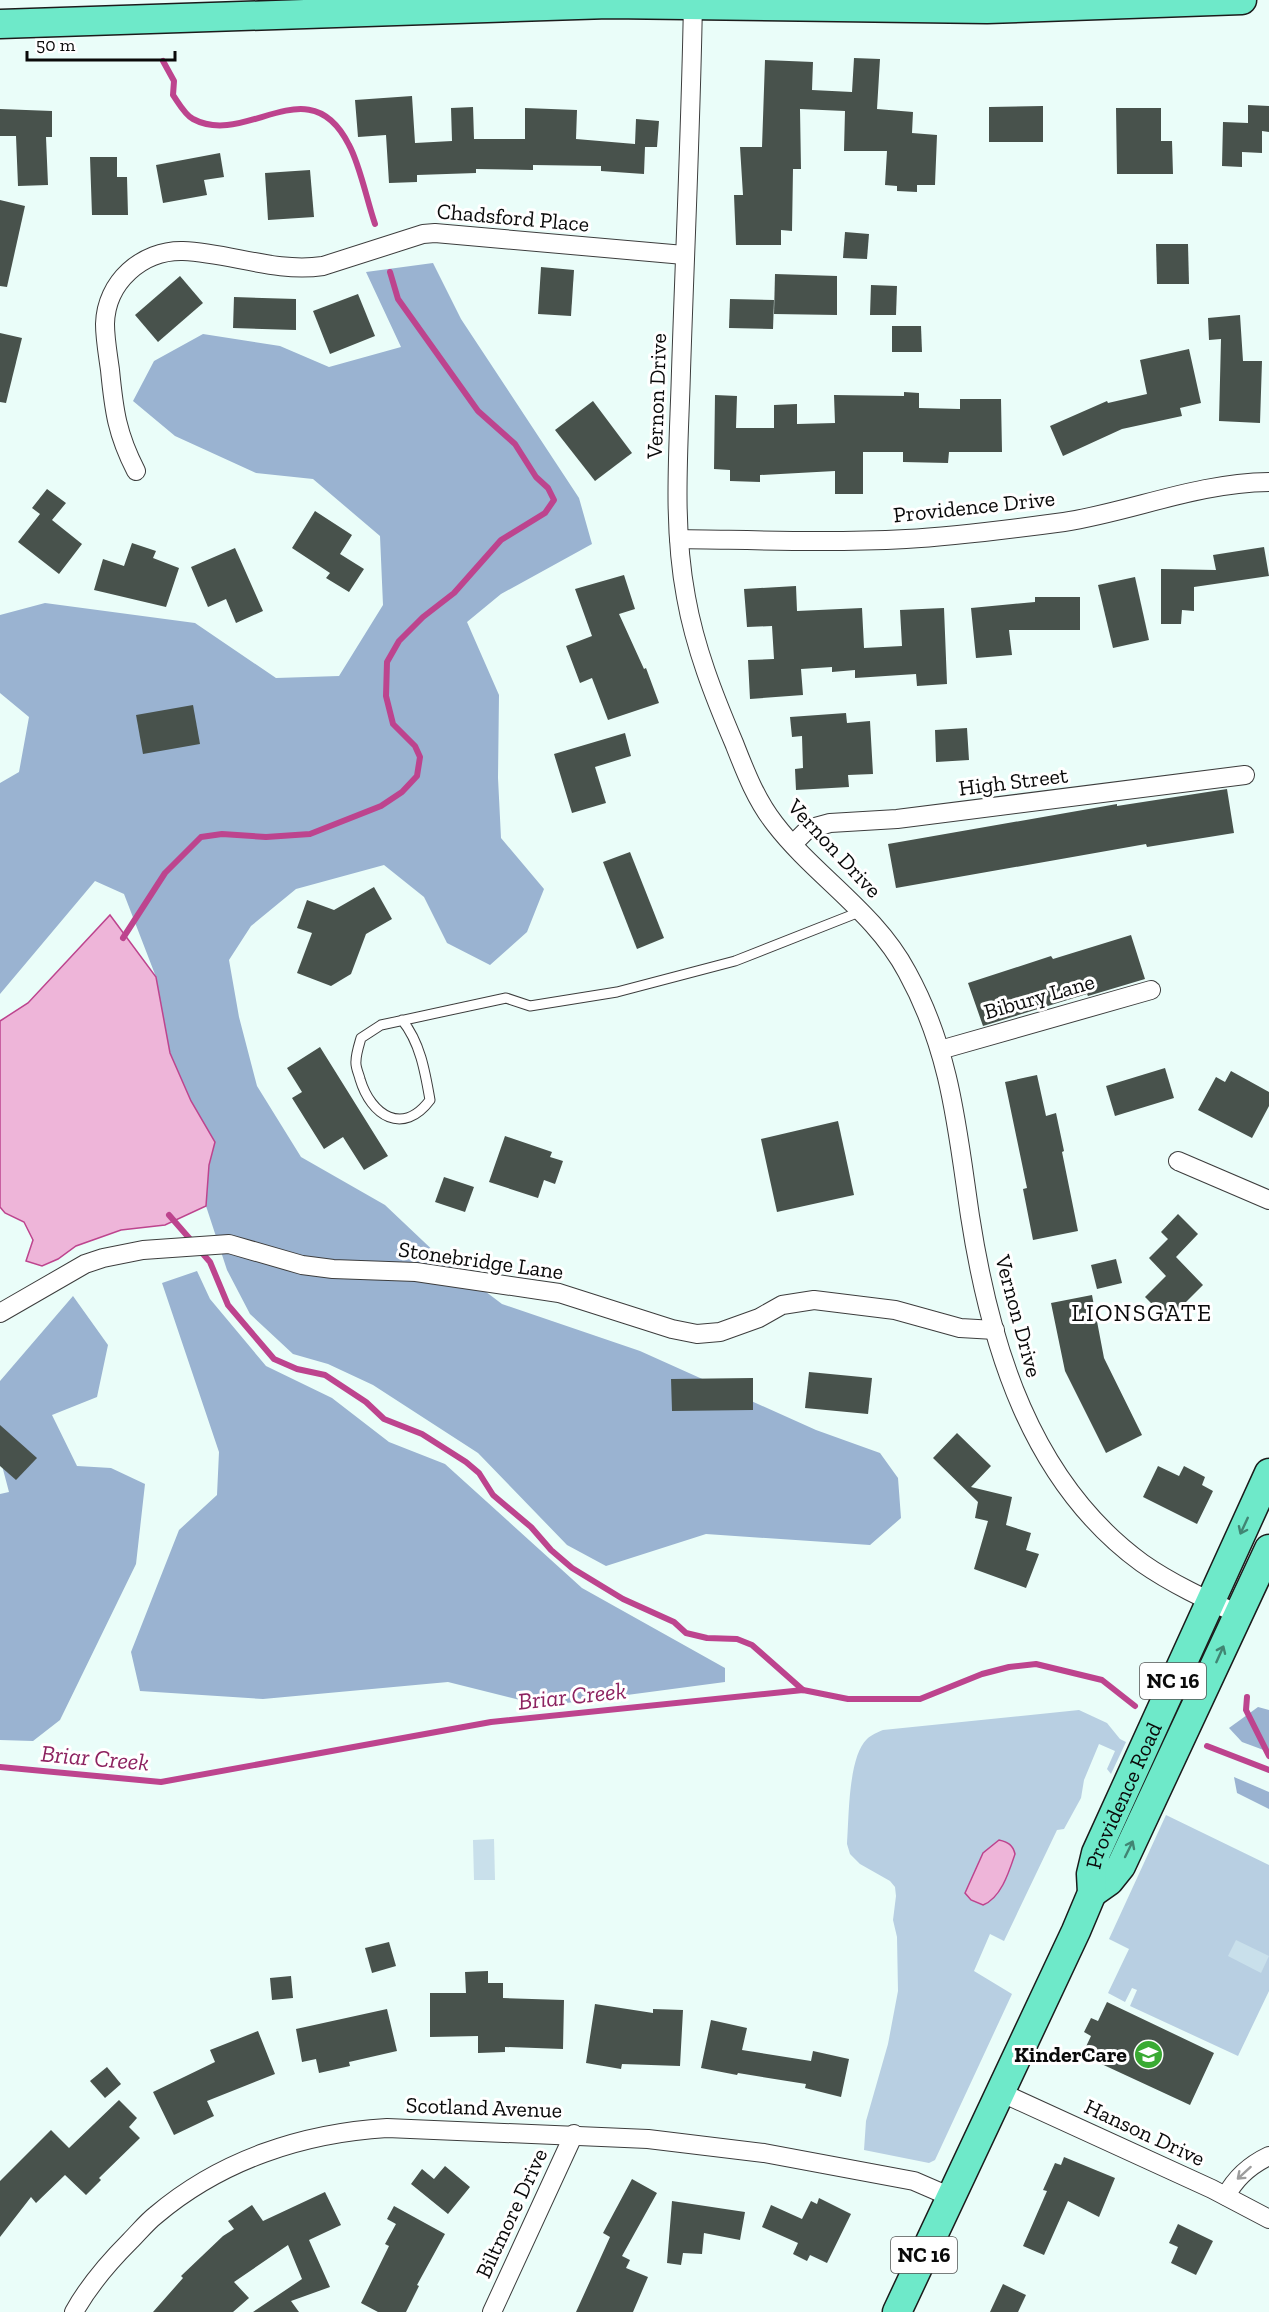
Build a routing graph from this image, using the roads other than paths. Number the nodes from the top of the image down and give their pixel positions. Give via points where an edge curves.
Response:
1 (1242, 0) edge
2 (693, 3) edge
3 (0, 24) edge
4 (684, 255) junction
5 (136, 471) dead end
6 (1269, 482) edge
7 (679, 539) junction
8 (1245, 776) dead end
9 (793, 844) junction
10 (861, 911) junction
11 (1151, 990) dead end
12 (402, 1020) junction
13 (940, 1050) junction
14 (1178, 1161) dead end
15 (1269, 1200) edge
16 (0, 1313) edge
17 (995, 1330) junction
18 (1269, 1473) edge
19 (1269, 1549) edge
20 (1210, 1601) junction
21 (1238, 1614) junction
22 (1092, 1893) junction
23 (1000, 2092) junction
24 (574, 2134) junction
25 (1269, 2156) edge
26 (1227, 2196) junction
27 (951, 2197) junction
28 (1269, 2219) edge
29 (74, 2312) edge
30 (492, 2312) edge
31 (897, 2312) edge

1 - 2 main road via 987,9
2 - 3 main road
2 - 4 street, Vernon Drive
4 - 5 street, Chadsford Place via 435,233 311,268 283,268 183,251 147,258 123,278 109,304 105,324 118,431
4 - 7 street, Vernon Drive
6 - 7 street, Providence Drive via 1218,486 1080,519 983,533 830,541
7 - 9 street, Vernon Drive via 692,626 714,698 759,799
8 - 9 street, High Street via 897,819 830,823 808,830
9 - 10 street, Vernon Drive
10 - 12 lane via 735,961 617,993 530,1006 506,998
10 - 13 street, Vernon Drive via 907,970
11 - 13 street, Bibury Lane
12 - 12 lane via 413,1034 430,1100 420,1113 406,1118 389,1117 375,1109 355,1062 361,1038 381,1025
13 - 17 street, Vernon Drive
14 - 15 street
16 - 17 street, Stonebridge Lane via 85,1264 119,1254 230,1244 302,1265 416,1272 559,1293 697,1334 720,1332 782,1305 814,1300 896,1310 960,1328
17 - 20 street, Vernon Drive via 1024,1416 1070,1493 1144,1564
18 -> 20 main road, Providence Road / NC 16
19 - 21 main road, Providence Road / NC 16
20 - 21 street, Vernon Drive
20 - 22 main road, Providence Road / NC 16 via 1096,1853
22 -> 21 main road, Providence Road / NC 16 via 1121,1866
22 - 23 main road, Providence Road / NC 16
23 - 26 street, Hanson Drive
23 - 27 main road, Providence Road / NC 16
24 - 27 street, Scotland Avenue via 764,2153 914,2181
24 - 29 street, Scotland Avenue via 387,2128 349,2130 292,2143 230,2166 156,2215 110,2261
24 - 30 street, Biltmore Drive
25 -> 26 street via 1243,2173
26 - 28 street, Hanson Drive
27 - 31 main road, Providence Road / NC 16

